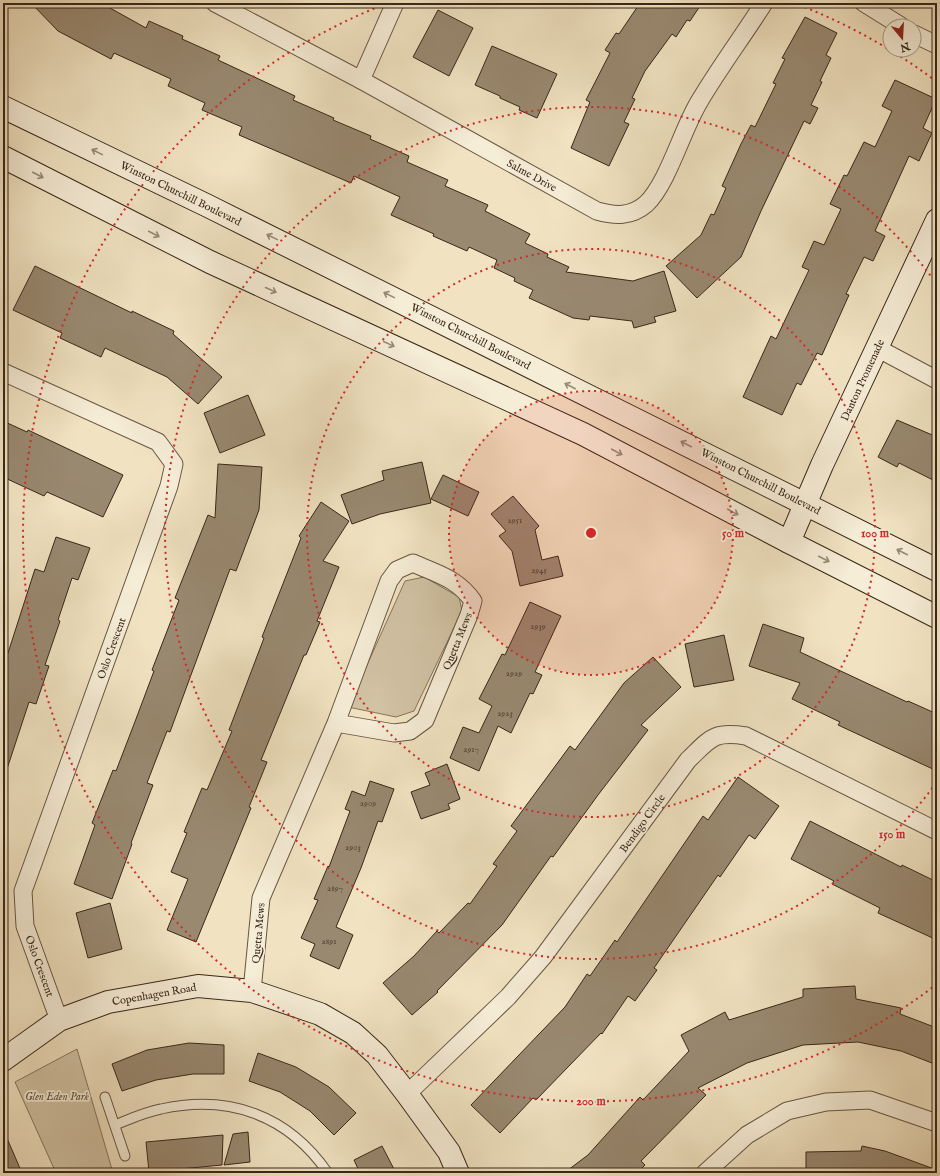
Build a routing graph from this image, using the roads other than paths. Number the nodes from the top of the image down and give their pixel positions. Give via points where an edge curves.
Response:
1 (215, 3) edge
2 (395, 3) edge
3 (764, 3) edge
4 (864, 3) edge
5 (888, 18) edge
6 (922, 38) edge
7 (937, 45) edge
8 (361, 80) junction
9 (3, 107) edge
10 (3, 157) edge
11 (937, 220) edge
12 (877, 348) junction
13 (3, 372) edge
14 (937, 380) edge
15 (805, 504) junction
16 (789, 542) junction
17 (937, 570) edge
18 (937, 616) edge
19 (336, 723) junction
20 (937, 832) edge
21 (252, 991) junction
22 (59, 1020) junction
23 (3, 1060) edge
24 (407, 1094) junction
25 (105, 1097) dead end
26 (937, 1123) edge
27 (114, 1125) junction
28 (125, 1156) dead end
29 (328, 1173) edge
30 (458, 1173) edge
31 (705, 1173) edge

1 - 8 street, Salme Drive
2 - 8 street
3 - 8 street, Salme Drive via 699,103 656,192 632,213 615,216 597,212
4 - 5 street
6 - 7 street
15 -> 9 main road, Winston Churchill Boulevard via 208,206
10 -> 16 main road via 210,262 583,434
11 - 12 main road, Danton Promenade
12 - 14 street
12 - 15 main road, Danton Promenade
13 - 22 street, Oslo Crescent via 158,442 174,464 169,486 23,891 25,926
15 - 16 main road, Danton Promenade
17 -> 15 main road, Winston Churchill Boulevard
16 -> 18 main road
19 - 19 street, Quetta Mews via 394,733 410,731 424,720 469,615 473,601 464,589 451,580 412,563 397,570 389,580
19 - 21 street, Quetta Mews via 261,898
20 - 24 street, Bendigo Circle via 746,736 727,733 711,738 688,760 544,957 508,997
21 - 22 main road, Copenhagen Road via 198,986 108,1002
21 - 24 main road, Copenhagen Road via 320,1014 353,1033 377,1055
22 - 23 main road, Copenhagen Road
24 - 30 main road, Copenhagen Road via 449,1152
25 - 27 lane
26 - 31 street via 870,1100 826,1102 787,1110 747,1135
27 - 28 lane
27 - 29 lane via 159,1109 189,1104 218,1104 241,1108 265,1117 294,1135 317,1157

